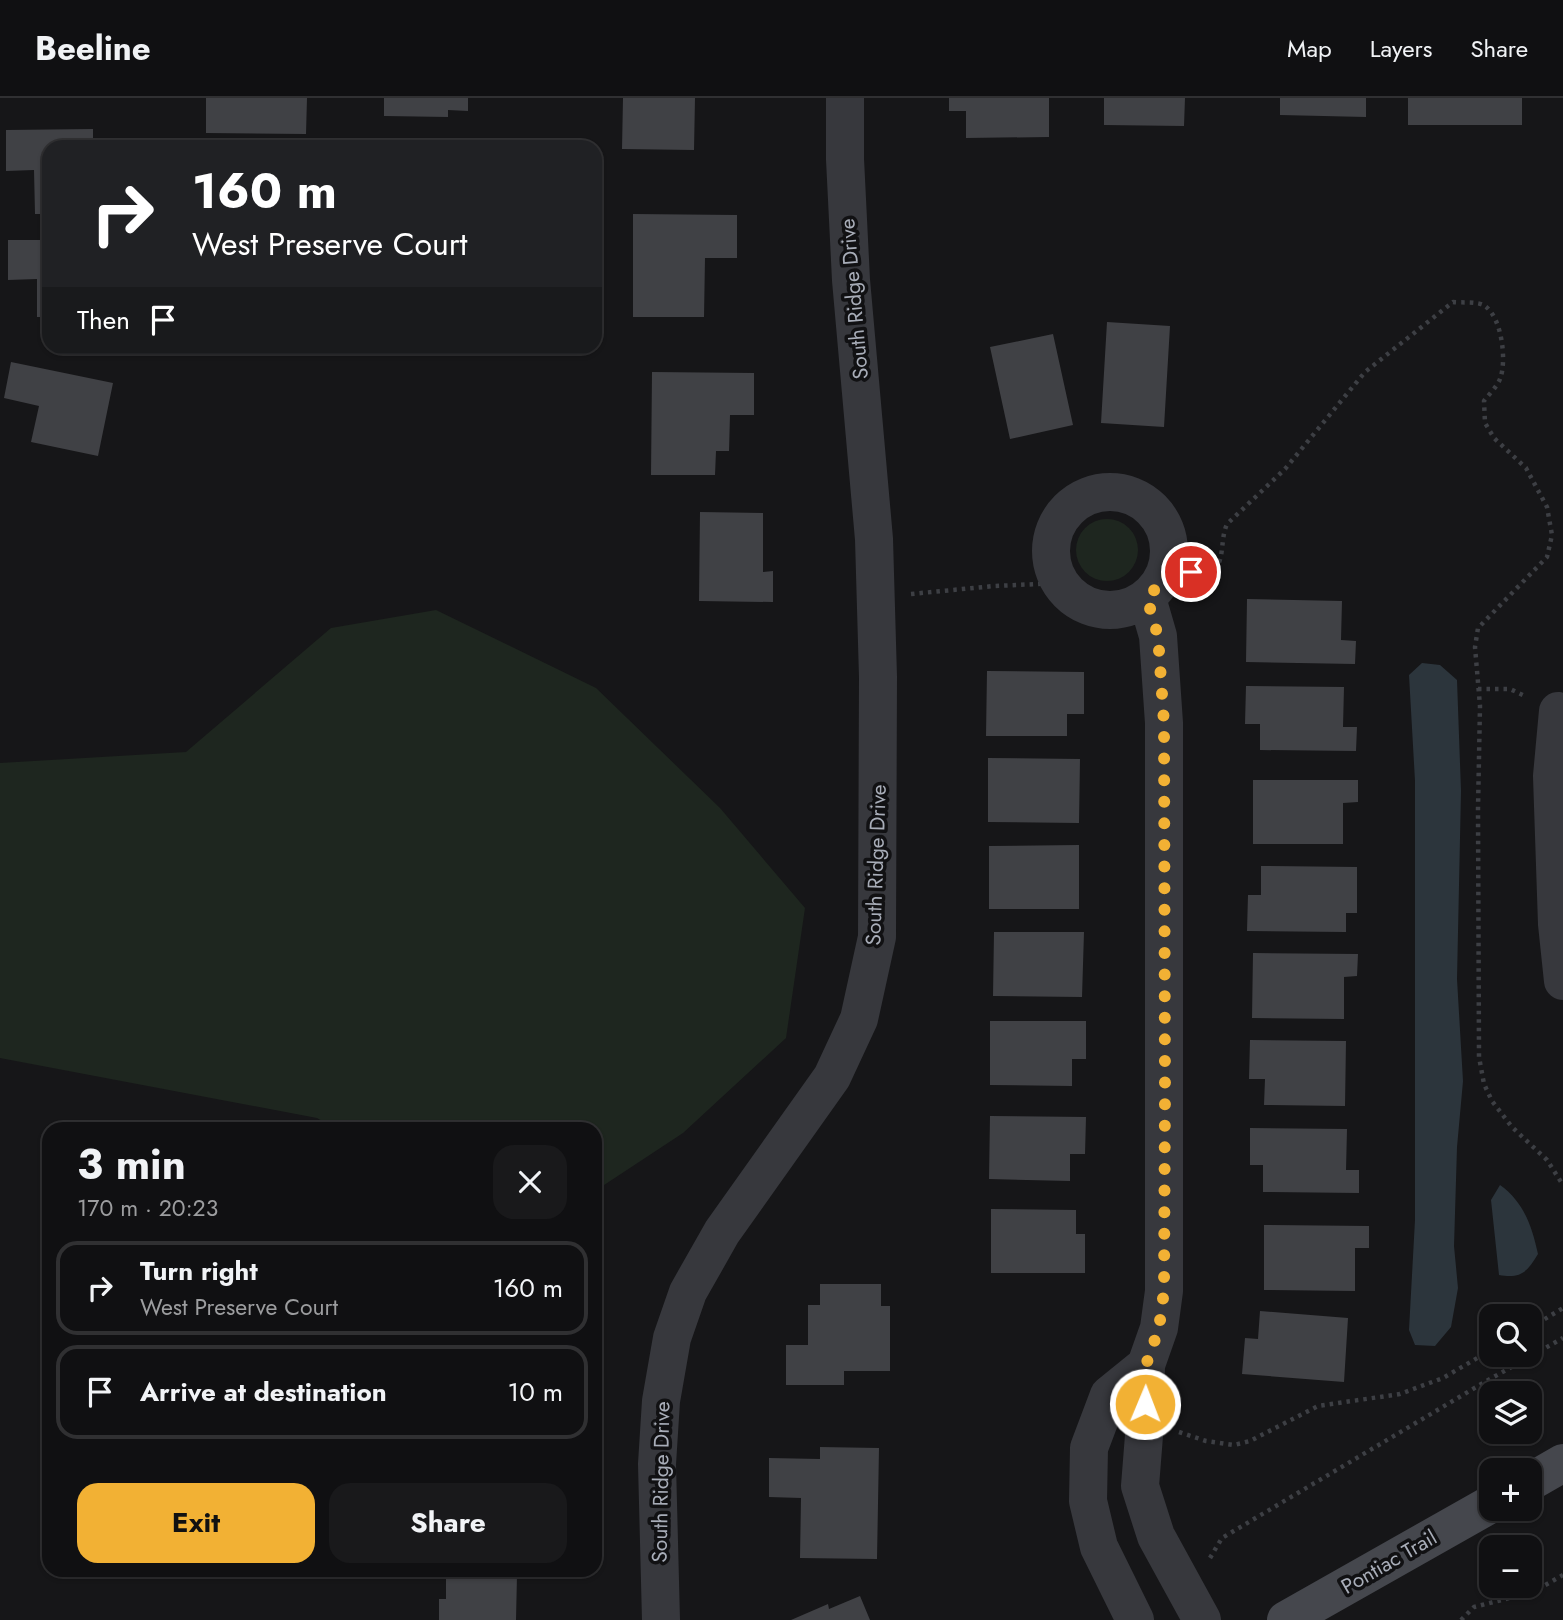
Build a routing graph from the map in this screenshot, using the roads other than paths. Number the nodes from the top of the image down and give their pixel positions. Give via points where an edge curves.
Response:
1 (845, 98) edge
2 (1155, 587) junction
3 (1558, 711) road end
4 (1563, 981) edge
5 (1146, 1365) junction
6 (1563, 1463) edge
7 (1542, 1475) edge
8 (1479, 1511) edge
9 (661, 1620) edge
10 (1135, 1620) edge
11 (1202, 1620) edge
12 (1286, 1620) edge

1 - 9 street, South Ridge Drive via 851,280 875,593 877,937 859,1019 832,1077 722,1232 688,1292 672,1338 657,1464
2 - 2 street via 1129,607 1110,611 1073,598 1059,583 1050,545 1066,510 1100,492 1139,498 1154,510 1170,546 1168,566
2 - 5 street via 1164,723 1164,1291 1159,1328
3 - 4 street via 1552,789
5 - 10 street via 1109,1395 1089,1448 1088,1501 1099,1547
5 - 11 street via 1139,1486 1156,1536
6 - 7 main road
8 - 12 main road, Pontiac Trail

